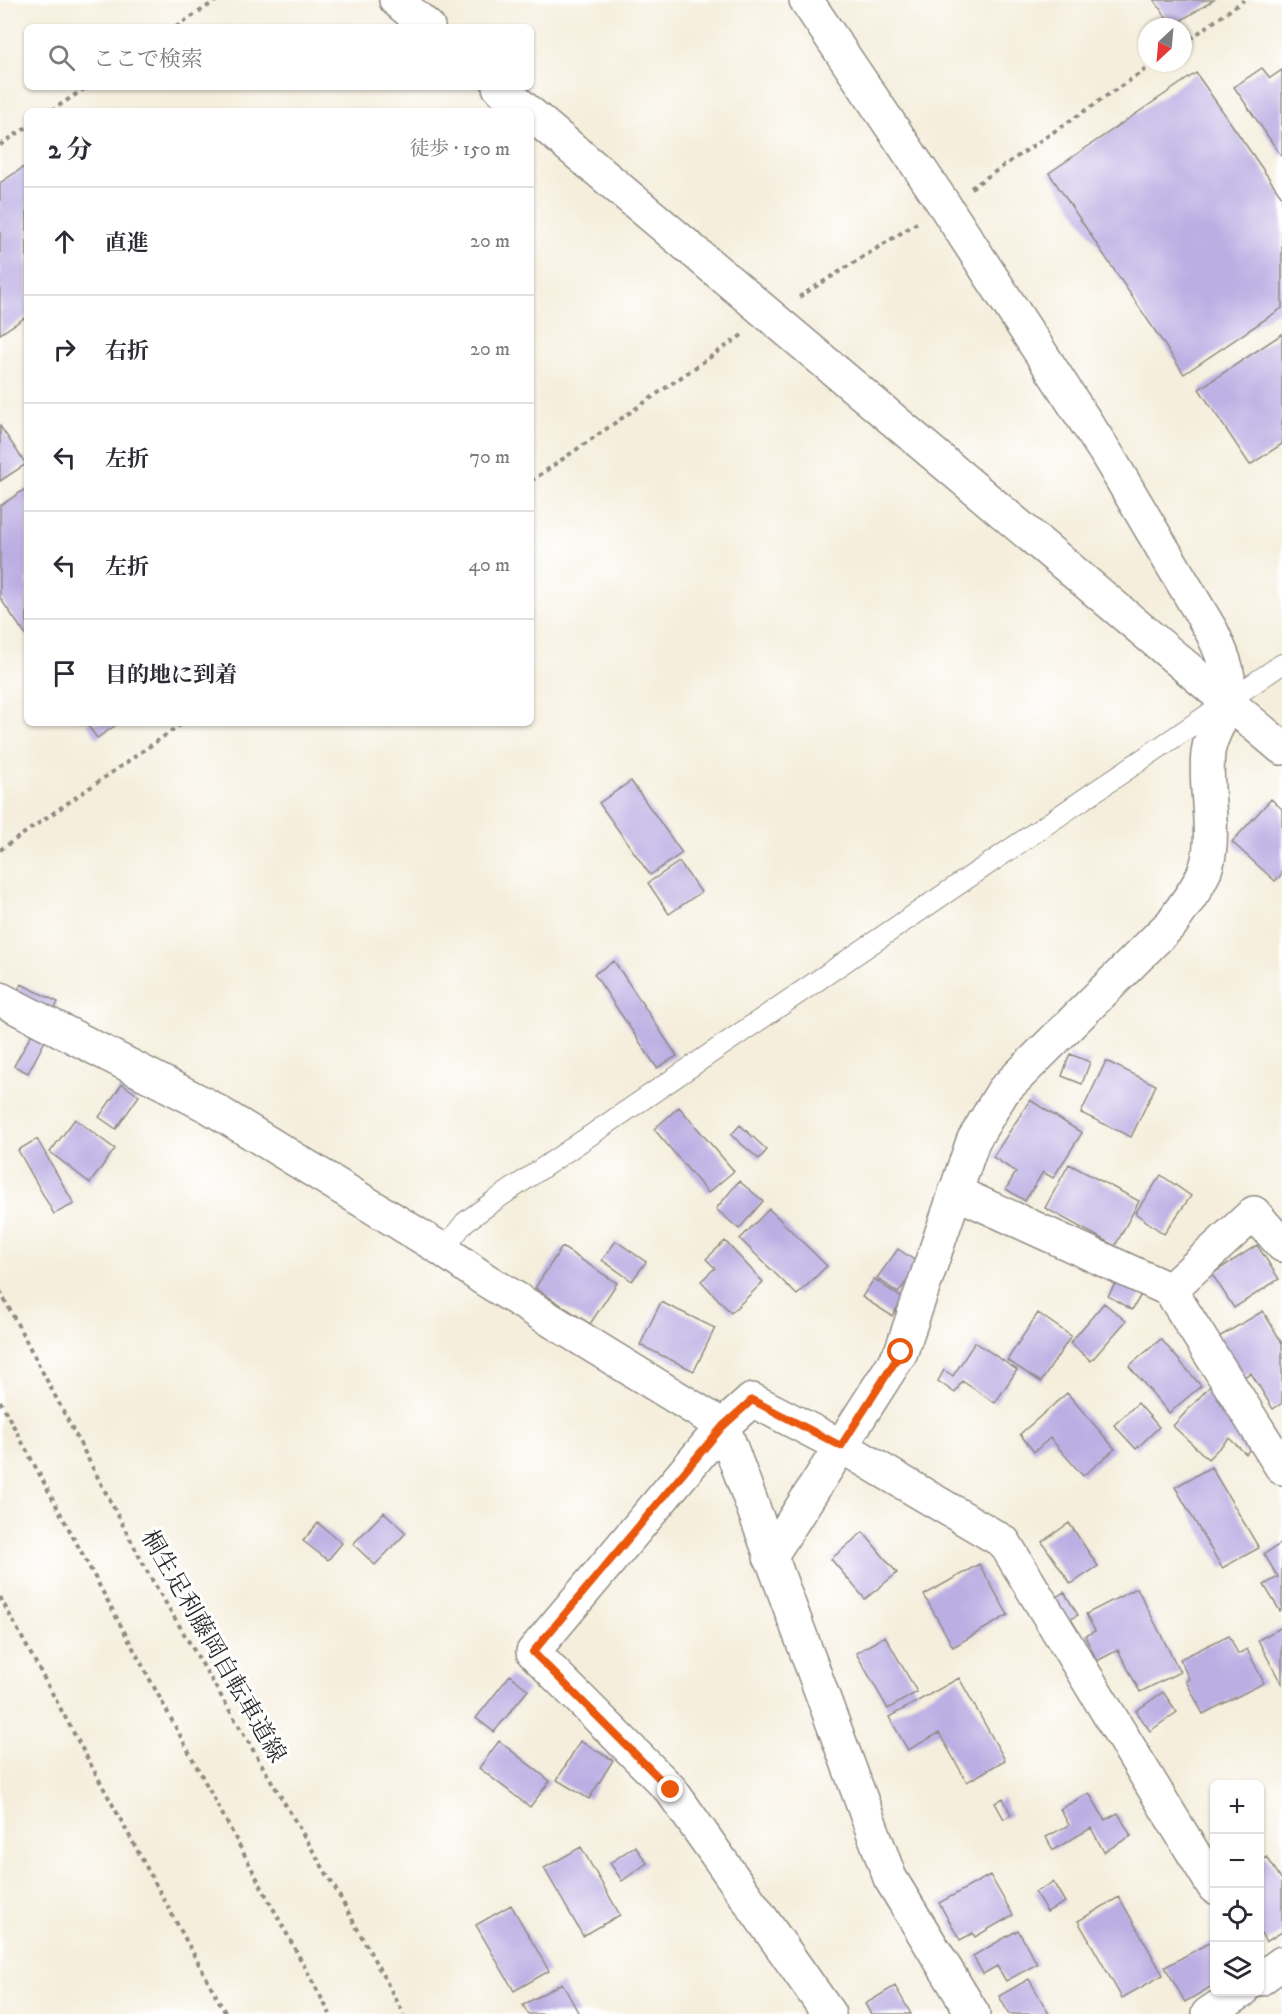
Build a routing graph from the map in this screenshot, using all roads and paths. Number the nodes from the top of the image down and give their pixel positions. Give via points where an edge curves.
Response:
1 (217, 0) edge
2 (396, 0) edge
3 (806, 0) edge
4 (1244, 0) edge
5 (181, 24) edge
6 (424, 24) edge
7 (1192, 38) edge
8 (1142, 72) edge
9 (82, 90) edge
10 (502, 90) edge
11 (56, 108) edge
12 (524, 108) edge
13 (534, 117) edge
14 (24, 129) edge
15 (0, 145) edge
16 (945, 206) junction
17 (769, 316) junction
18 (534, 479) edge
19 (1282, 664) edge
20 (1227, 702) junction
21 (179, 726) edge
22 (1282, 748) edge
23 (0, 850) edge
24 (0, 999) edge
25 (955, 1192) junction
26 (1282, 1245) edge
27 (443, 1250) junction
28 (1170, 1290) junction
29 (0, 1291) edge
30 (0, 1401) edge
31 (723, 1426) junction
32 (841, 1446) junction
33 (1282, 1468) edge
34 (770, 1557) junction
35 (0, 1597) edge
36 (1210, 1879) edge
37 (1232, 1996) edge
38 (226, 2014) edge
39 (330, 2014) edge
40 (404, 2014) edge
41 (829, 2014) edge
42 (973, 2014) edge
43 (1208, 2014) edge

1 - 5 path
2 - 6 street
3 - 16 street
4 - 7 path
8 - 16 path
9 - 11 path
10 - 12 street
13 - 17 street
14 - 15 path
16 - 17 path
16 - 20 street via 1106,453 1212,632 1226,662
17 - 18 path
17 - 20 street
19 - 20 lane
20 - 22 street
20 - 25 street via 1211,737 1207,864 1193,892 1172,923 1003,1091 973,1141
20 - 27 lane via 494,1201 465,1222
21 - 23 path
24 - 27 street via 208,1106
25 - 28 street
25 - 32 street via 901,1352
26 - 28 street via 1254,1213
27 - 31 street
28 - 33 street
29 - 40 path, 桐生足利藤岡自転車道線 via 148,1573 335,1888
30 - 39 path
31 - 32 street via 752,1400
31 - 34 street
31 - 41 street via 533,1652 671,1790
32 - 34 street
32 - 36 street via 1004,1542
34 - 42 street via 890,1878
35 - 38 path
37 - 43 street

